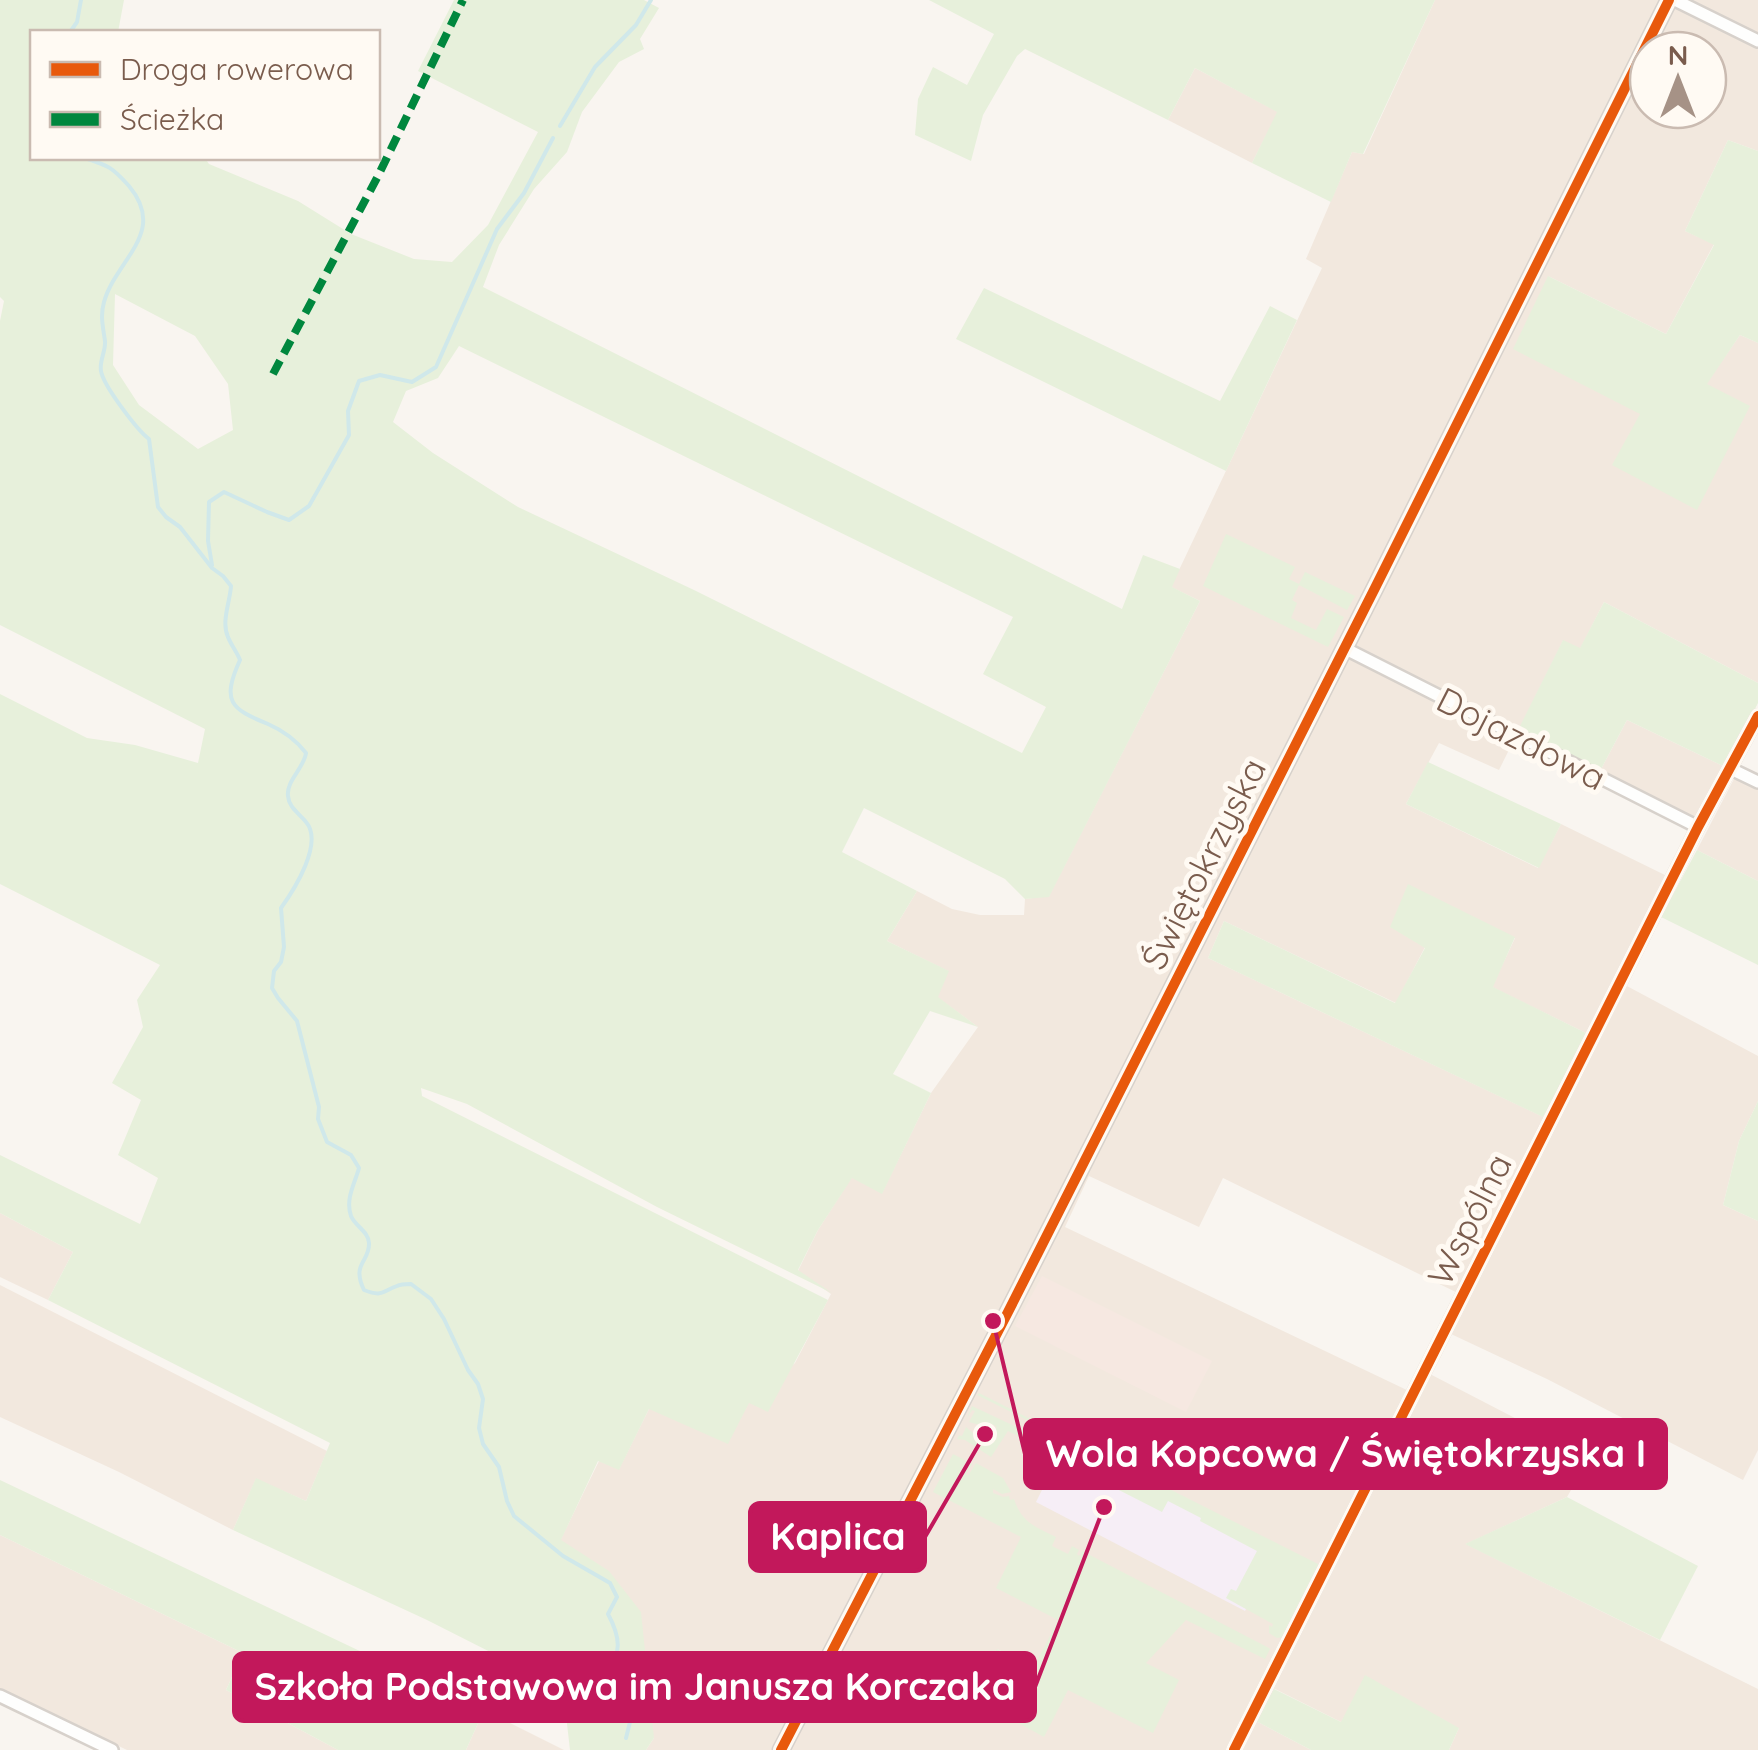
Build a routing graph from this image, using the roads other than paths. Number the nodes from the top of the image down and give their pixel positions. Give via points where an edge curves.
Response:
1 (1672, 0) edge
2 (1758, 41) edge
3 (1344, 648) junction
4 (1758, 716) edge
5 (1731, 769) junction
6 (1758, 782) edge
7 (1698, 827) junction
8 (0, 1696) edge
9 (112, 1750) edge
10 (780, 1750) edge
11 (1234, 1750) edge

1 - 2 street
1 - 3 street, Świętokrzyska
3 - 7 street, Dojazdowa
3 - 10 street, Świętokrzyska
4 - 5 street, Wspólna
5 - 6 street
5 - 7 street, Wspólna
7 - 11 street, Wspólna
8 - 9 street

